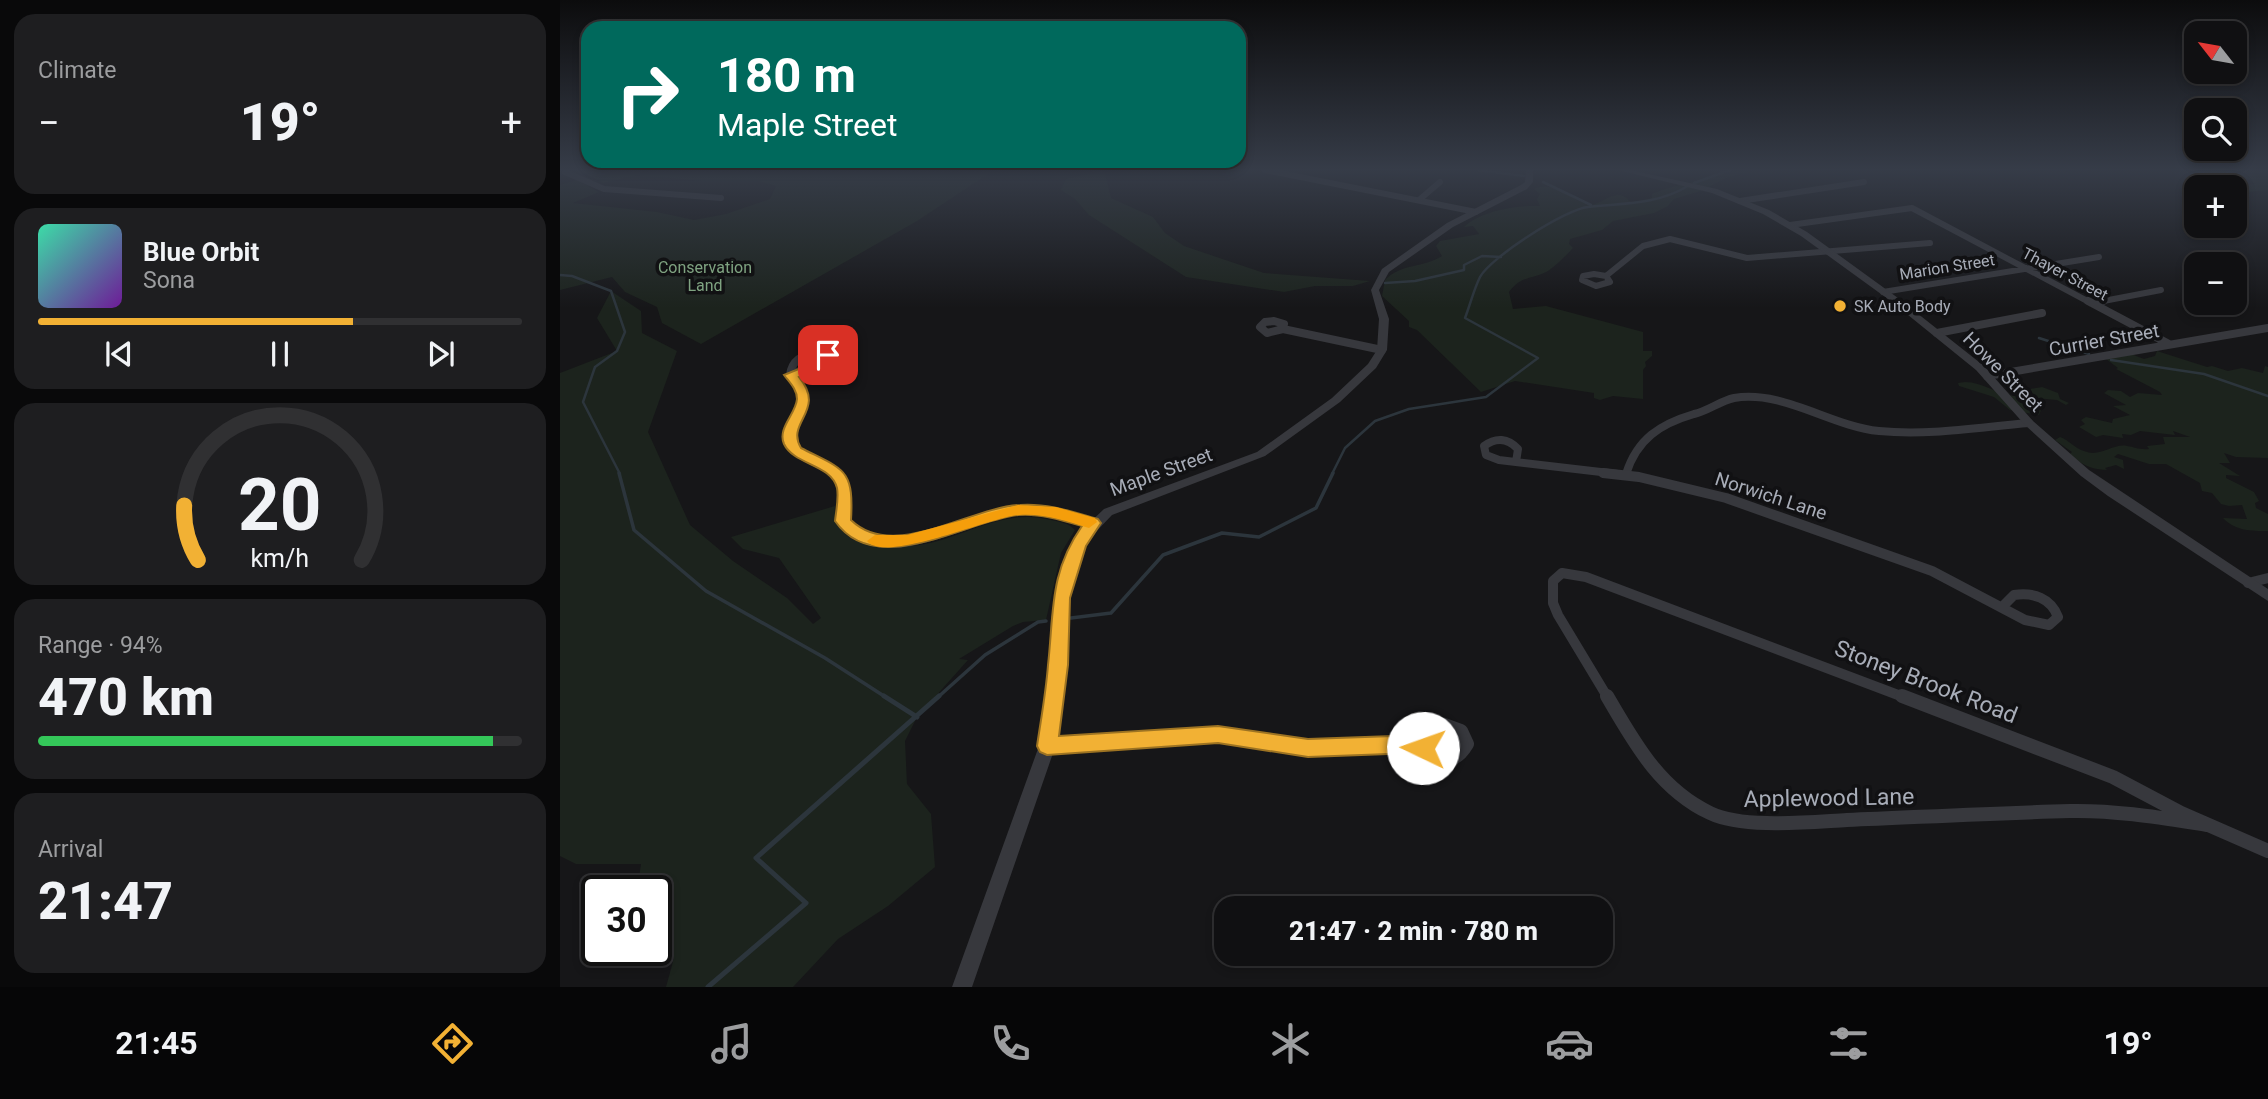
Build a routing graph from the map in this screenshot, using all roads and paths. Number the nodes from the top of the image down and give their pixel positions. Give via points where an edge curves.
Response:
1 (1468, 216) edge
2 (1771, 216) edge
3 (1854, 216) edge
4 (1927, 216) edge
5 (1790, 225) junction
6 (1930, 243) dead end
7 (1832, 253) junction
8 (2099, 257) dead end
9 (2026, 268) junction
10 (1606, 276) dead end
11 (2161, 290) dead end
12 (1883, 292) junction
13 (2092, 303) junction
14 (2042, 313) dead end
15 (2268, 328) edge
16 (1283, 329) dead end
17 (1937, 333) junction
18 (2169, 344) junction
19 (1382, 350) junction
20 (790, 375) dead end
21 (1987, 376) junction
22 (2029, 422) junction
23 (1516, 462) dead end
24 (1626, 475) junction
25 (1093, 523) junction
26 (1562, 573) joint
27 (2268, 578) edge
28 (2248, 583) junction
29 (2268, 596) edge
30 (2002, 607) junction
31 (1422, 744) dead end
32 (1047, 746) junction
33 (2207, 825) junction
34 (2268, 851) edge
35 (962, 987) edge

1 - 19 street via 1381,276 1375,290 1384,319
2 - 5 street, Howe Street
3 - 5 street, Thayer Street
4 - 9 street, Thayer Street
5 - 7 street, Howe Street
6 - 7 street
7 - 10 street via 1747,258 1660,239 1642,245
7 - 12 street, Howe Street
8 - 9 street, Marion Street
9 - 12 street, Marion Street
9 - 13 street, Thayer Street
11 - 13 street
12 - 17 street, Howe Street
13 - 18 street, Thayer Street
14 - 17 street
15 - 18 street, Currier Street
16 - 19 street
17 - 21 street, Howe Street
18 - 21 street, Currier Street
19 - 25 street, Maple Street via 1349,389 1272,447 1108,512
20 - 25 street via 802,389 804,400 790,445 839,477 845,489 843,521 855,533 877,541 907,541 1018,510 1056,513
21 - 22 street, Howe Street
22 - 24 street via 1882,431 1795,406 1736,398 1647,435 1635,450
22 - 28 street, Howe Street via 2112,493
23 - 24 street, Norwich Lane
24 - 30 street, Norwich Lane via 1726,498 1910,562
25 - 32 street, Maple Street via 1077,545 1061,598
26 - 33 street, Stoney Brook Road via 1598,581 2051,751
26 - 33 street, Applewood Lane via 1553,581 1558,615 1646,761 1675,791 1709,813 1746,823 1785,823 2073,811
27 - 28 street
28 - 29 street, Howe Street
30 - 30 street, Norwich Lane via 2014,595 2030,594 2052,605 2058,617 2052,624 2040,625
31 - 32 street via 1319,749 1218,735
32 - 35 street, Maple Street
33 - 34 street, Stoney Brook Road

